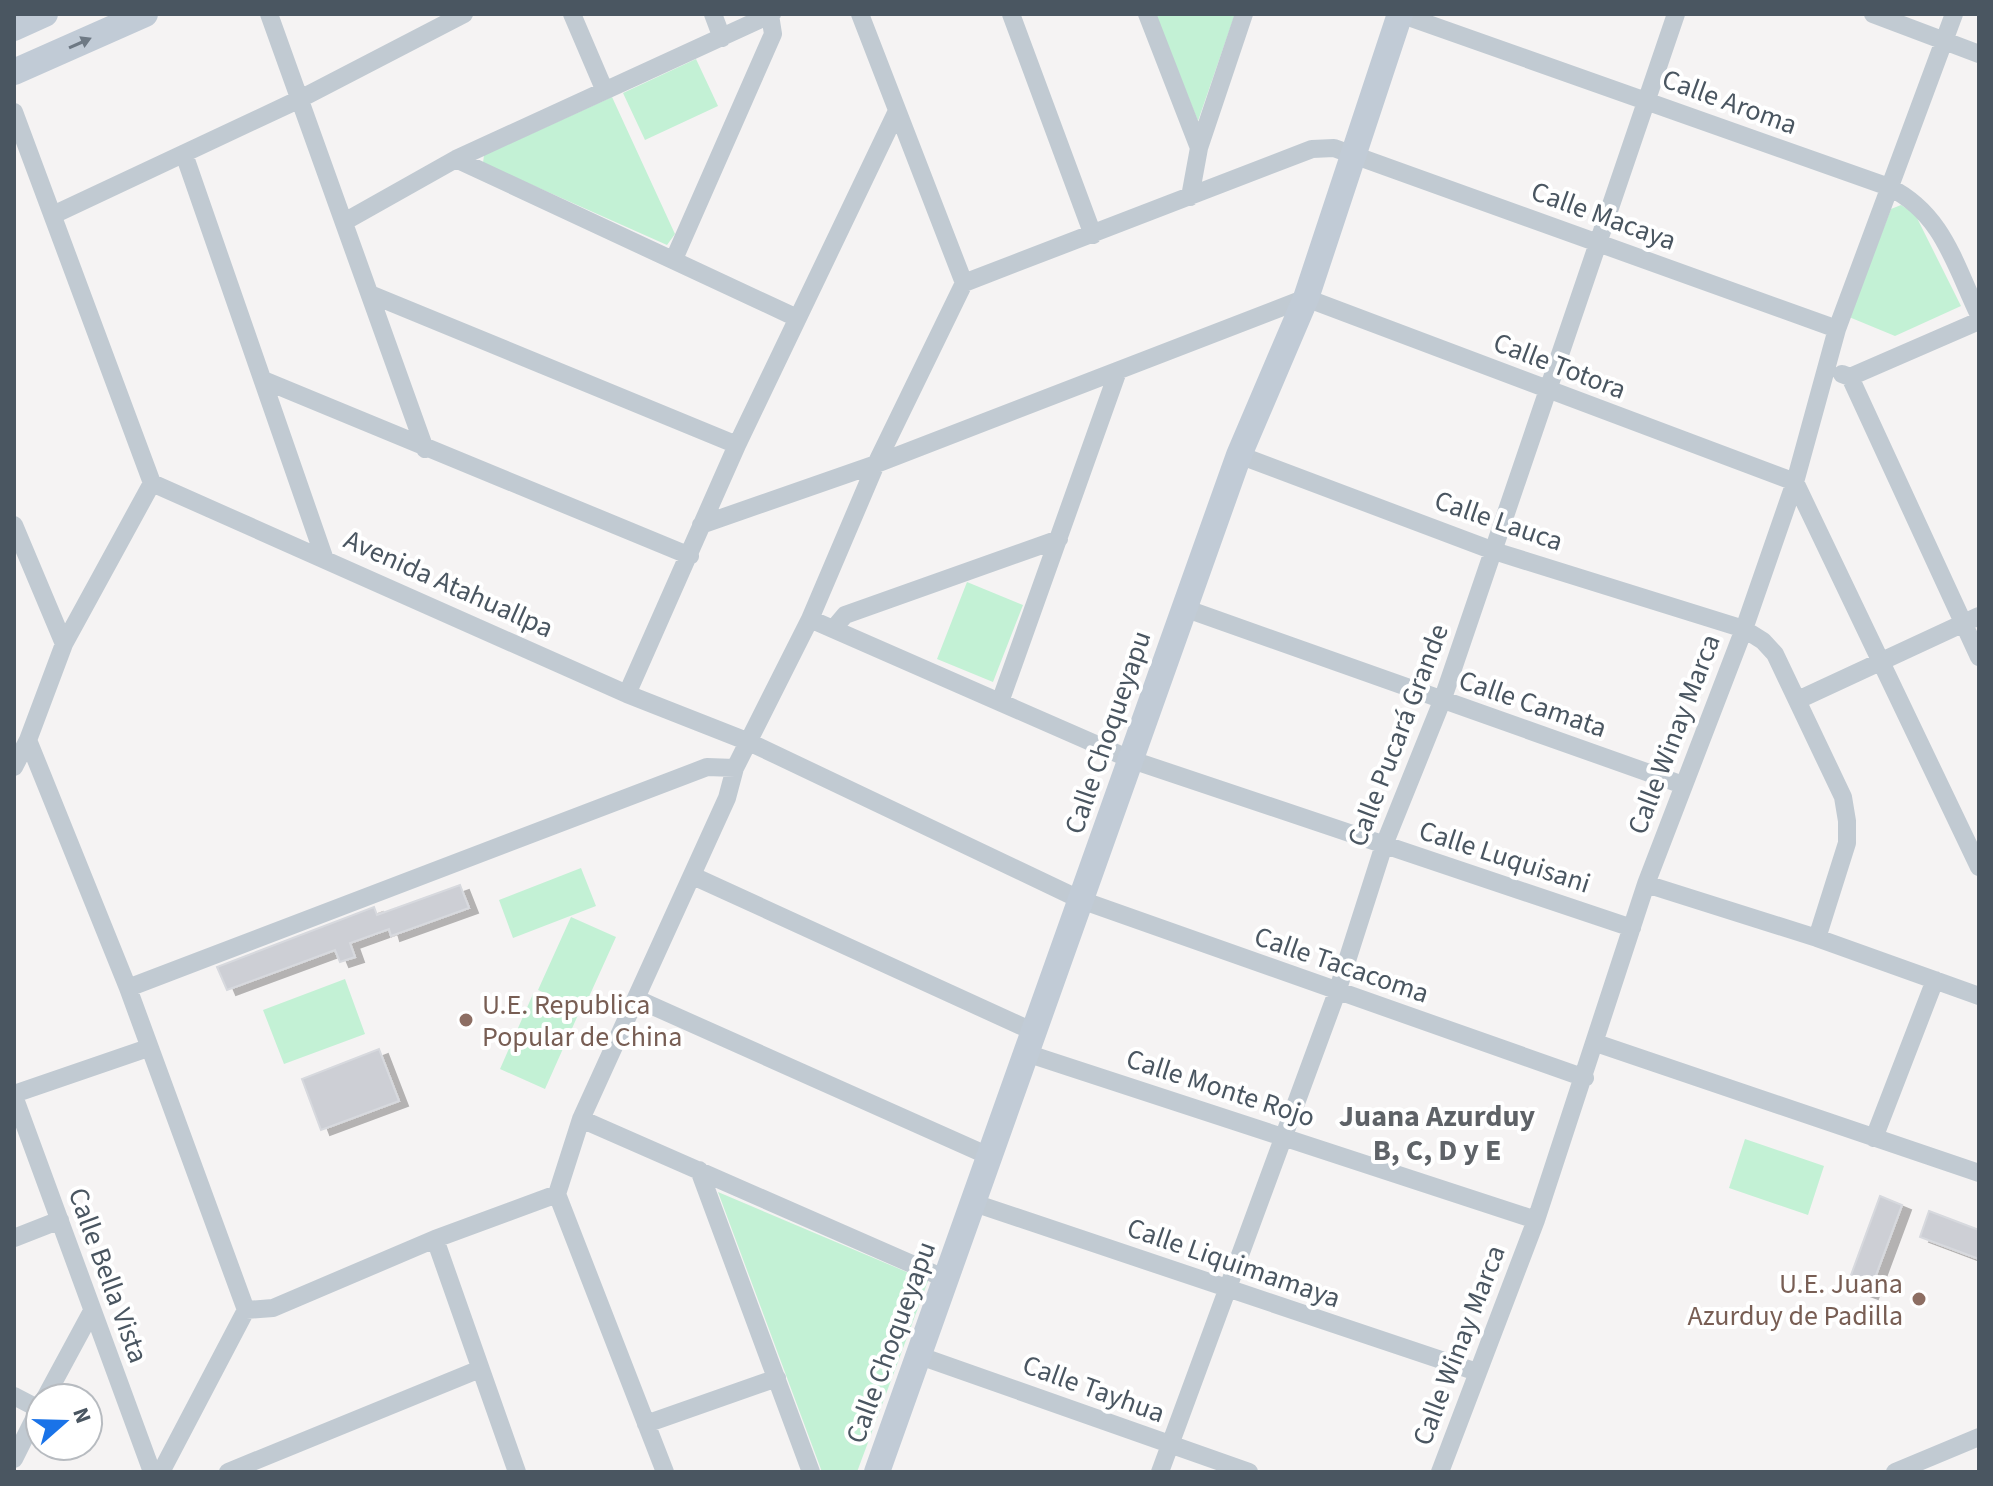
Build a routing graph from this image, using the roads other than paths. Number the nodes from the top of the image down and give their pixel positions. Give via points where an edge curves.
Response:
1 (45, 14) edge
2 (145, 14) edge
3 (269, 14) edge
4 (464, 14) edge
5 (572, 14) edge
6 (713, 14) edge
7 (771, 14) edge
8 (860, 14) edge
9 (1011, 14) edge
10 (1147, 14) edge
11 (1244, 14) edge
12 (1400, 14) edge
13 (1676, 14) edge
14 (1873, 14) edge
15 (1954, 14) edge
16 (14, 28) edge
17 (722, 38) junction
18 (1943, 39) junction
19 (1979, 54) edge
20 (14, 72) edge
21 (604, 89) junction
22 (300, 99) junction
23 (1647, 101) junction
24 (897, 111) junction
25 (14, 112) edge
26 (1199, 148) junction
27 (184, 154) junction
28 (1351, 155) junction
29 (456, 159) junction
30 (1889, 187) junction
31 (1190, 197) junction
32 (53, 215) junction
33 (344, 222) junction
34 (1093, 235) junction
35 (1598, 242) junction
36 (674, 259) junction
37 (964, 283) junction
38 (370, 294) junction
39 (1306, 298) junction
40 (1979, 315) edge
41 (797, 318) junction
42 (1979, 321) edge
43 (1837, 329) junction
44 (1827, 369) junction
45 (1118, 371) junction
46 (1850, 377) junction
47 (266, 381) junction
48 (1546, 391) junction
49 (737, 445) junction
50 (425, 449) junction
51 (1239, 455) junction
52 (876, 464) junction
53 (1795, 482) junction
54 (152, 483) junction
55 (14, 525) edge
56 (701, 525) junction
57 (1059, 539) junction
58 (1494, 551) junction
59 (690, 556) junction
60 (324, 557) junction
61 (1184, 608) junction
62 (810, 619) junction
63 (1972, 619) edge
64 (834, 628) junction
65 (1744, 629) junction
66 (64, 644) junction
67 (1979, 657) edge
68 (1880, 662) junction
69 (627, 694) junction
70 (1798, 700) junction
71 (1442, 701) junction
72 (1000, 702) junction
73 (28, 740) junction
74 (749, 742) junction
75 (1132, 760) junction
76 (14, 767) edge
77 (735, 768) junction
78 (1683, 785) junction
79 (1979, 818) edge
80 (1961, 826) junction
81 (1384, 845) junction
82 (1979, 867) edge
83 (693, 876) junction
84 (1646, 884) junction
85 (1081, 900) junction
86 (1632, 928) junction
87 (1817, 938) junction
88 (1935, 980) junction
89 (128, 988) junction
90 (1337, 992) junction
91 (1979, 996) edge
92 (637, 999) junction
93 (1029, 1042) junction
94 (1596, 1043) junction
95 (148, 1048) junction
96 (1585, 1078) junction
97 (14, 1095) edge
98 (581, 1119) junction
99 (1282, 1136) junction
100 (1874, 1138) junction
101 (991, 1157) junction
102 (699, 1170) junction
103 (1979, 1173) edge
104 (557, 1194) junction
105 (974, 1203) junction
106 (60, 1220) junction
107 (1536, 1220) junction
108 (14, 1238) edge
109 (435, 1239) junction
110 (946, 1279) junction
111 (1225, 1289) junction
112 (246, 1310) junction
113 (92, 1311) junction
114 (920, 1356) junction
115 (480, 1369) junction
116 (1477, 1372) junction
117 (777, 1378) junction
118 (53, 1382) edge
119 (646, 1424) junction
120 (1979, 1437) edge
121 (24, 1439) edge
122 (1169, 1445) junction
123 (14, 1459) edge
124 (152, 1472) edge
125 (161, 1472) edge
126 (228, 1472) edge
127 (517, 1472) edge
128 (665, 1472) edge
129 (811, 1472) edge
130 (877, 1472) edge
131 (1160, 1472) edge
132 (1249, 1472) edge
133 (1440, 1472) edge
134 (1895, 1472) edge

1 - 16 street
20 -> 2 street
3 - 22 street
4 - 22 street
5 - 21 street
6 - 17 street
7 - 17 street
7 - 36 street via 773,34
8 - 24 street
9 - 34 street
10 - 26 street
11 - 26 street
12 - 23 street, Calle Aroma
12 - 28 street, Calle Choqueyapu
13 - 23 street, Calle Pucará Grande
14 - 18 street
15 - 18 street, Calle Winay Marca
17 - 21 street
18 - 19 street
18 - 30 street, Calle Winay Marca
21 - 29 street
22 - 27 street
22 - 33 street
23 - 30 street, Calle Aroma
23 - 35 street, Calle Pucará Grande
24 - 37 street
24 - 41 street
25 - 32 street
26 - 31 street
27 - 32 street
27 - 47 street
28 - 31 street, Calle Macaya via 1334,148 1312,149
28 - 35 street, Calle Macaya
28 - 39 street, Calle Choqueyapu
29 - 33 street
29 - 36 street
30 - 40 street, Calle Aroma via 1928,213
30 - 43 street, Calle Winay Marca
31 - 34 street, Calle Macaya
32 - 54 street
33 - 38 street
34 - 37 street, Calle Macaya
35 - 43 street, Calle Macaya
35 - 48 street, Calle Pucará Grande
36 - 41 street
37 - 52 street
38 - 49 street
38 - 50 street
39 - 45 street
39 - 48 street, Calle Totora
39 - 51 street, Calle Choqueyapu
41 - 49 street
42 - 46 street
43 - 44 street, Calle Winay Marca
44 - 46 street
44 - 53 street, Calle Winay Marca
45 - 52 street
45 - 57 street
46 - 63 street
47 - 50 street
47 - 60 street
48 - 53 street, Calle Totora
48 - 58 street, Calle Pucará Grande
49 - 56 street
50 - 59 street
51 - 58 street, Calle Lauca
51 - 61 street, Calle Choqueyapu
52 - 56 street
52 - 62 street
53 - 65 street, Calle Winay Marca
53 - 68 street
54 - 60 street, Avenida Atahuallpa
54 - 66 street
55 - 66 street
56 - 59 street
57 - 64 street via 845,615
57 - 72 street
58 - 65 street, Calle Lauca
58 - 71 street, Calle Pucará Grande
59 - 69 street
60 - 69 street, Avenida Atahuallpa
61 - 71 street, Calle Camata
61 - 75 street, Calle Choqueyapu
62 - 64 street, Calle Luquisani
62 - 74 street
63 - 67 street
63 - 68 street
64 - 72 street, Calle Luquisani
65 - 70 street via 1775,654
65 - 78 street, Calle Winay Marca
66 - 73 street
68 - 70 street
68 - 80 street
69 - 74 street, Avenida Atahuallpa
70 - 87 street via 1843,797 1847,821 1847,843
71 - 78 street, Calle Camata
71 - 81 street, Calle Pucará Grande
72 - 75 street, Calle Luquisani
73 - 76 street
73 - 89 street
74 - 77 street
74 - 85 street, Avenida Atahuallpa
75 - 81 street, Calle Luquisani
75 - 85 street, Calle Choqueyapu
77 - 83 street
77 - 89 street via 707,767
78 - 84 street, Calle Winay Marca
79 - 80 street
80 - 82 street
81 - 86 street, Calle Luquisani
81 - 90 street, Calle Pucará Grande
83 - 92 street
83 - 93 street, Calle Monte Rojo
84 - 86 street, Calle Winay Marca
84 - 87 street
85 - 90 street, Calle Tacacoma
85 - 93 street, Calle Choqueyapu
86 - 94 street, Calle Winay Marca
87 - 88 street
88 - 91 street
88 - 100 street
89 - 95 street
90 - 96 street, Calle Tacacoma
90 - 99 street, Calle Pucará Grande
92 - 98 street
92 - 101 street
93 - 99 street, Calle Monte Rojo
93 - 101 street, Calle Choqueyapu
94 - 96 street, Calle Winay Marca
94 - 100 street
95 - 97 street
95 - 112 street
96 - 107 street, Calle Winay Marca
97 - 106 street, Calle Bella Vista
98 - 102 street
98 - 104 street
99 - 107 street, Calle Monte Rojo
99 - 111 street, Calle Pucará Grande
100 - 103 street
101 - 105 street, Calle Choqueyapu
102 - 110 street
102 - 117 street
104 - 109 street
104 - 119 street
105 - 110 street, Calle Choqueyapu
105 - 111 street, Calle Liquimamaya
106 - 108 street
106 - 113 street, Calle Bella Vista
107 - 116 street, Calle Winay Marca
109 - 112 street via 273,1308
109 - 115 street
110 - 114 street, Calle Choqueyapu
111 - 116 street, Calle Liquimamaya
111 - 122 street, Calle Pucará Grande
112 - 125 street
113 - 118 street
113 - 124 street, Calle Bella Vista
114 - 122 street, Calle Tayhua
114 - 130 street, Calle Choqueyapu
115 - 126 street
115 - 127 street
116 - 133 street, Calle Winay Marca
117 - 119 street
117 - 129 street
119 - 128 street
120 - 134 street
121 - 123 street
122 - 131 street, Calle Pucará Grande
122 - 132 street, Calle Tayhua

